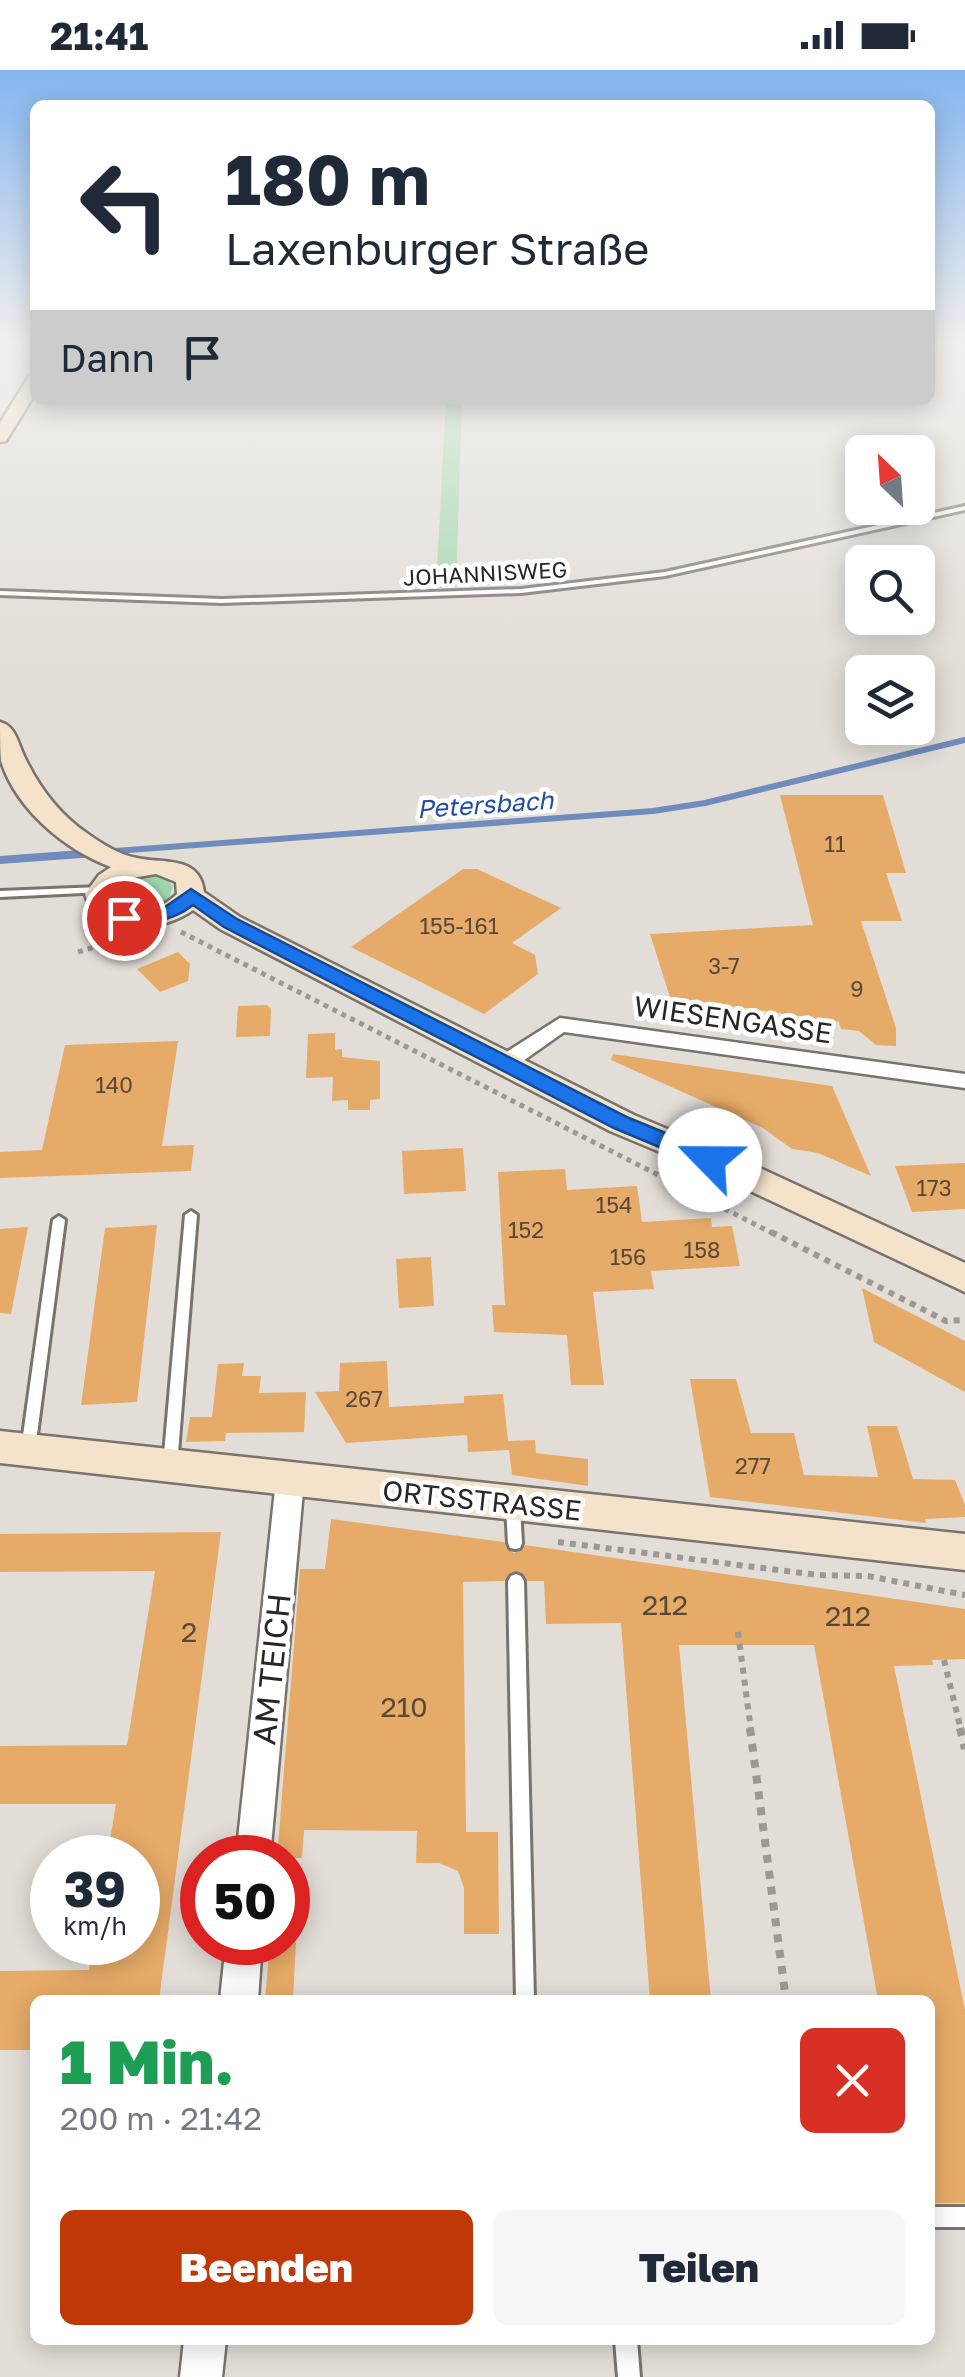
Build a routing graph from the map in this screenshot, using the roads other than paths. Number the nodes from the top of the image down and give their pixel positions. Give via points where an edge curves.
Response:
1 (965, 508) edge
2 (0, 593) edge
3 (0, 729) edge
4 (109, 868) junction
5 (0, 894) edge
6 (179, 911) junction
7 (505, 1063) junction
8 (965, 1081) edge
9 (191, 1214) dead end
10 (59, 1220) dead end
11 (965, 1279) edge
12 (14, 1449) edge
13 (170, 1466) junction
14 (290, 1480) junction
15 (965, 1552) edge
16 (516, 1581) dead end
17 (255, 1835) edge
18 (242, 1965) edge
19 (239, 1995) edge
20 (525, 1995) edge
21 (935, 2217) edge
22 (965, 2217) edge
23 (204, 2345) edge
24 (626, 2345) edge
25 (201, 2377) edge
26 (629, 2377) edge

1 - 2 lane, JOHANNISWEG via 665,574 522,591 222,601
3 - 4 main road via 22,784
4 - 5 lane
4 - 6 main road via 179,872 192,884
4 - 6 main road via 100,902 117,916
6 - 7 main road via 230,923
7 - 8 street, WIESENGASSE via 560,1025
7 - 11 main road
9 - 13 lane
10 - 12 lane
12 - 13 main road, ORTSSTRASSE
13 - 14 main road, ORTSSTRASSE
14 - 15 main road, ORTSSTRASSE via 514,1523
14 - 17 street, AM TEICH
16 - 20 lane
18 - 19 street
21 - 22 lane
23 - 25 street
24 - 26 lane

